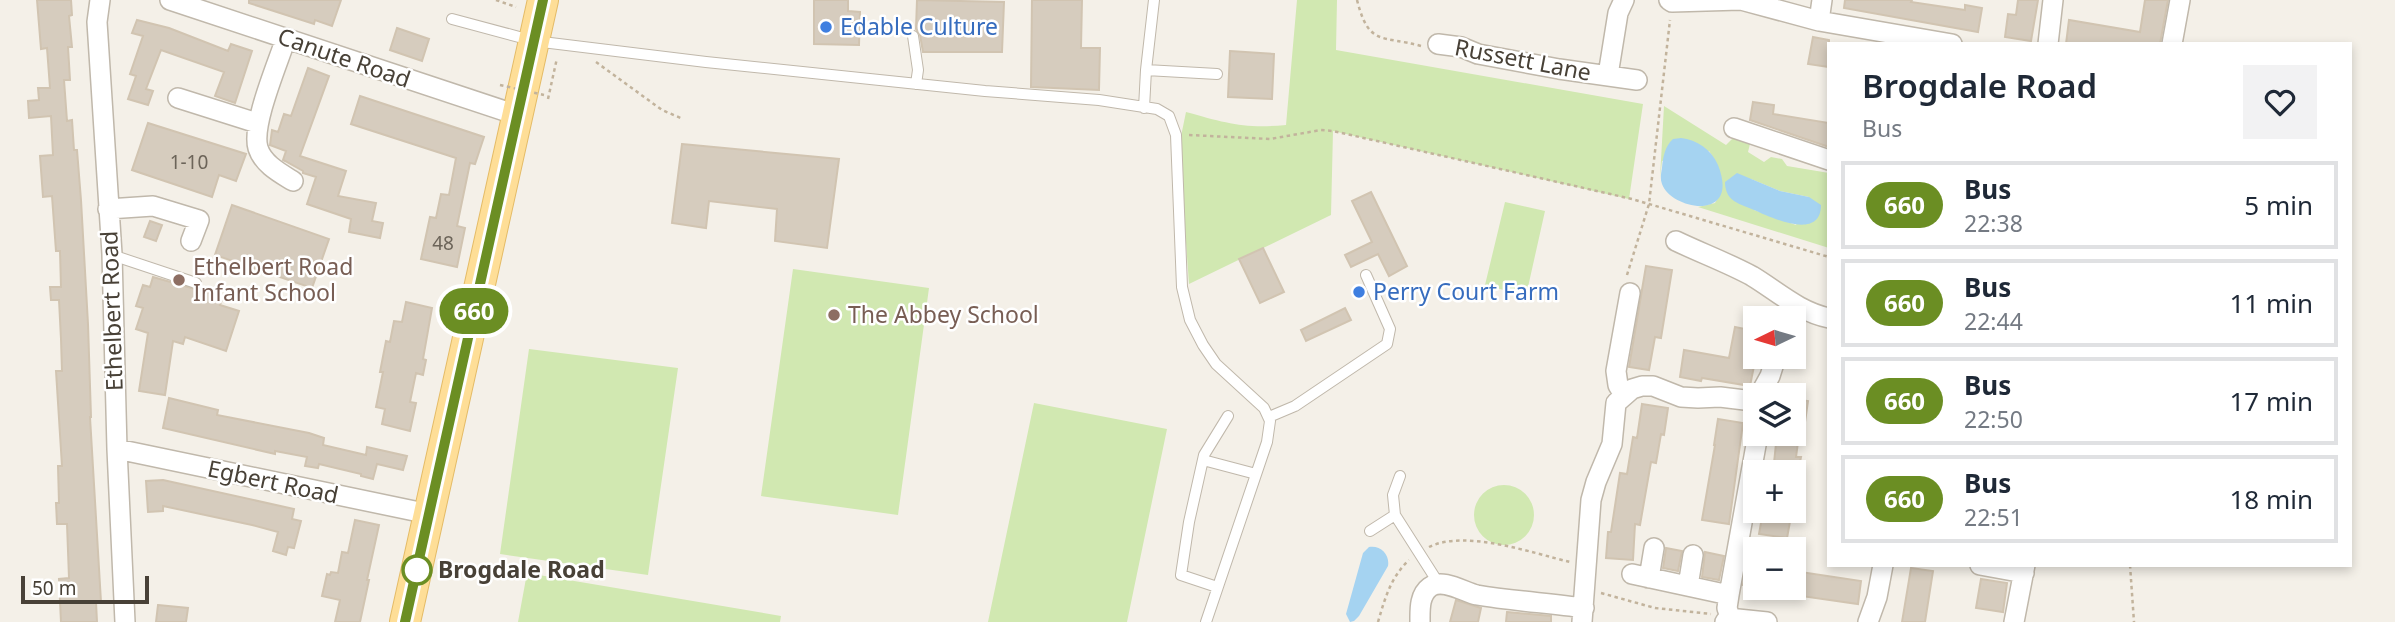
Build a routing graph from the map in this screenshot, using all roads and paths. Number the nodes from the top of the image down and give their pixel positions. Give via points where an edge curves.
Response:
1 (100, 0) edge
2 (170, 0) edge
3 (543, 0) edge
4 (1154, 0) edge
5 (1624, 0) edge
6 (1741, 0) edge
7 (1822, 0) edge
8 (2053, 0) edge
9 (2180, 0) edge
10 (1670, 1) edge
11 (452, 19) dead end
12 (1819, 21) junction
13 (913, 36) dead end
14 (286, 38) junction
15 (1881, 38) edge
16 (1928, 42) edge
17 (2048, 42) edge
18 (2172, 42) edge
19 (1438, 44) dead end
20 (546, 47) junction
21 (594, 61) dead end
22 (1146, 70) junction
23 (1217, 74) dead end
24 (1608, 75) junction
25 (1637, 80) dead end
26 (916, 84) junction
27 (500, 85) dead end
28 (544, 95) dead end
29 (178, 98) dead end
30 (548, 99) dead end
31 (1144, 108) junction
32 (517, 115) junction
33 (683, 119) dead end
34 (257, 123) junction
35 (1734, 128) dead end
36 (1191, 135) dead end
37 (1827, 159) edge
38 (293, 181) dead end
39 (1649, 204) junction
40 (108, 209) junction
41 (191, 241) dead end
42 (1676, 241) dead end
43 (112, 254) junction
44 (1827, 256) edge
45 (1366, 275) dead end
46 (196, 283) dead end
47 (1630, 293) dead end
48 (1784, 306) edge
49 (1806, 314) edge
50 (1827, 318) edge
51 (1624, 395) junction
52 (1743, 400) edge
53 (1228, 416) dead end
54 (1269, 417) junction
55 (1756, 446) edge
56 (117, 449) junction
57 (1203, 460) junction
58 (1256, 474) junction
59 (1400, 476) dead end
60 (429, 514) junction
61 (1395, 515) junction
62 (1370, 531) dead end
63 (1654, 548) dead end
64 (1420, 551) junction
65 (1693, 555) dead end
66 (1587, 564) junction
67 (1882, 567) edge
68 (2002, 567) edge
69 (2130, 567) edge
70 (2025, 569) edge
71 (1439, 584) junction
72 (1688, 586) junction
73 (1217, 587) junction
74 (1729, 595) junction
75 (1587, 607) edge
76 (1727, 619) edge
77 (125, 622) edge
78 (405, 622) edge
79 (1206, 622) edge
80 (1378, 622) edge
81 (1420, 622) edge
82 (1767, 622) edge
83 (1868, 622) edge
84 (2014, 622) edge
85 (2134, 622) edge

1 - 40 street, Ethelbert Road via 97,22
2 - 14 street, Canute Road
3 - 20 main road
4 - 22 lane
5 - 24 street, Russett Lane
6 - 10 street
6 - 12 street
7 - 12 street
8 - 17 street
9 - 18 street
10 - 39 path
11 - 20 lane
12 - 15 street
13 - 26 lane
14 - 32 street, Canute Road
14 - 34 street
15 - 16 street
19 - 24 street, Russett Lane
20 - 26 lane
20 - 30 path
20 - 32 main road
21 - 33 path via 662,110
22 - 23 lane
22 - 31 lane
24 - 25 street, Russett Lane
26 - 31 lane
27 - 28 path, bridge
29 - 34 street
31 - 54 lane via 1169,117 1176,135 1182,287 1190,320 1216,364 1259,402
32 - 60 main road
34 - 38 street via 258,149 269,165
35 - 37 street
36 - 39 path via 1270,139 1333,131
39 - 44 path
40 - 41 street via 153,206 198,220
40 - 43 street, Ethelbert Road
42 - 48 street via 1750,275
43 - 46 lane
43 - 56 street, Ethelbert Road
45 - 54 lane via 1390,329 1387,344 1296,405
47 - 51 street via 1616,371
49 - 50 street
51 - 52 street via 1653,386 1681,397
51 - 66 street via 1616,403 1612,444 1591,500
53 - 57 lane
54 - 58 lane via 1270,431
55 - 74 street
56 - 60 street, Egbert Road
56 - 77 street, Ethelbert Road
57 - 58 lane
57 - 73 lane via 1181,575
58 - 73 lane
59 - 61 lane via 1393,495
60 - 78 main road
61 - 62 lane
61 - 64 lane
63 - 72 street via 1641,576
64 - 66 path via 1449,540 1464,540
64 - 71 lane
64 - 80 path via 1395,575
65 - 72 street
66 - 75 street
67 - 83 street
68 - 70 street
69 - 85 path
70 - 84 street
71 - 75 street via 1475,594
71 - 81 street via 1429,588 1420,603
72 - 74 street
73 - 79 lane
74 - 76 street
75 - 76 path via 1616,595 1655,608
76 - 82 street

